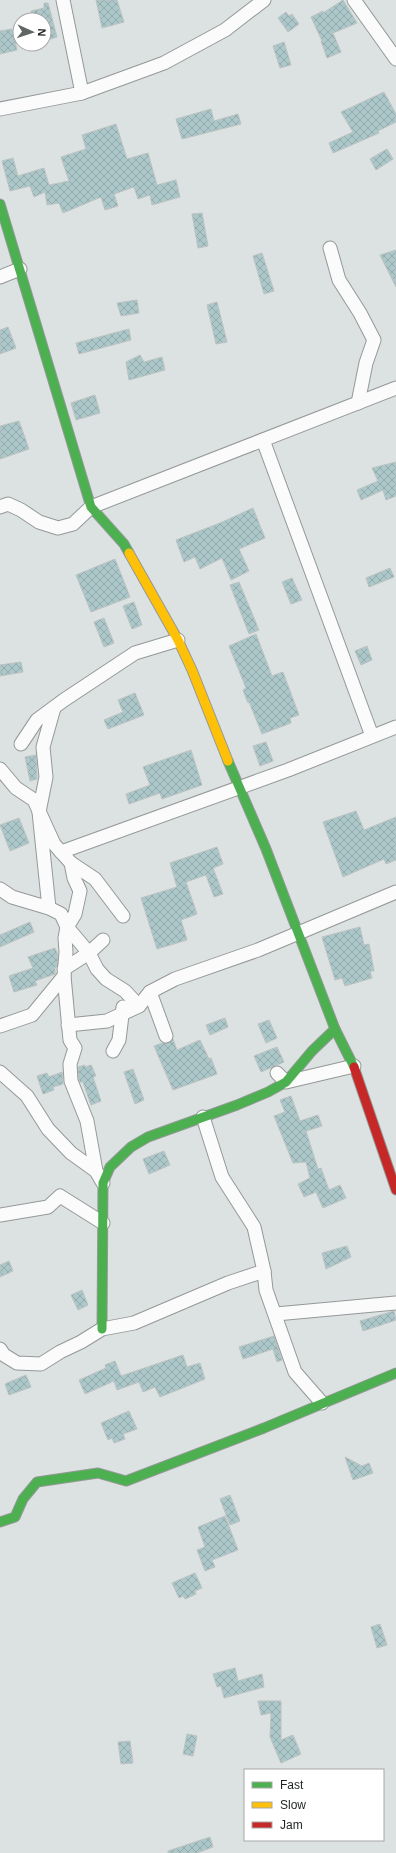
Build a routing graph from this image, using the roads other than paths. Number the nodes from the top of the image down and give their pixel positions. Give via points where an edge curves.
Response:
1 (63, 0) edge
2 (264, 0) edge
3 (354, 0) edge
4 (396, 58) edge
5 (82, 93) junction
6 (0, 110) edge
7 (0, 204) edge
8 (330, 248) dead end
9 (20, 269) junction
10 (0, 277) edge
11 (396, 388) edge
12 (358, 403) junction
13 (263, 440) junction
14 (0, 507) edge
15 (91, 507) junction
16 (178, 640) junction
17 (54, 708) junction
18 (396, 727) edge
19 (372, 736) junction
20 (21, 744) dead end
21 (0, 769) edge
22 (239, 788) junction
23 (39, 812) junction
24 (61, 852) junction
25 (71, 863) junction
26 (96, 881) junction
27 (0, 889) edge
28 (80, 891) junction
29 (396, 892) edge
30 (49, 908) junction
31 (123, 916) dead end
32 (67, 927) junction
33 (299, 933) junction
34 (103, 940) dead end
35 (88, 954) junction
36 (64, 972) junction
37 (125, 991) junction
38 (150, 992) junction
39 (139, 1006) junction
40 (123, 1014) junction
41 (68, 1025) junction
42 (0, 1026) edge
43 (336, 1029) junction
44 (166, 1036) dead end
45 (113, 1051) dead end
46 (354, 1066) junction
47 (0, 1072) edge
48 (281, 1078) junction
49 (203, 1117) junction
50 (96, 1171) junction
51 (103, 1183) junction
52 (396, 1190) edge
53 (0, 1216) edge
54 (103, 1223) junction
55 (264, 1271) junction
56 (396, 1303) edge
57 (276, 1314) junction
58 (102, 1329) junction
59 (0, 1350) edge
60 (396, 1373) edge
61 (322, 1403) junction
62 (0, 1522) edge

1 - 5 street
2 - 5 street via 225,30 164,63
3 - 4 street
5 - 6 street
7 - 9 street
8 - 12 street via 339,280 374,340 366,363
9 - 10 street
9 - 15 street
11 - 12 street
12 - 13 street
13 - 15 street
13 - 19 street
14 - 15 street via 8,504 39,522 58,528 73,524
15 - 16 street via 124,544
16 - 17 street via 135,653
16 - 22 street
17 - 20 street via 37,720
17 - 23 street via 43,747 46,777
18 - 19 street
19 - 22 street
21 - 23 street via 16,788 34,800
22 - 24 street
22 - 33 street
23 - 24 street via 54,844
23 - 30 street
24 - 25 street
25 - 26 street
25 - 28 street
26 - 28 street
26 - 31 street
27 - 30 street via 12,897
28 - 32 street via 76,914
29 - 33 street
30 - 32 street via 61,914
32 - 35 street
32 - 36 street
33 - 38 street via 175,979
33 - 43 street
34 - 35 street
35 - 36 street
35 - 37 street via 97,969
36 - 41 street
36 - 42 street via 32,1015
37 - 39 street
37 - 40 street
38 - 39 street
38 - 44 street
39 - 40 street
40 - 41 street via 107,1021
40 - 45 street via 119,1040
41 - 50 street via 70,1040 75,1048 70,1064 71,1081 87,1121
43 - 46 street
43 - 48 street
46 - 48 street
46 - 52 street
47 - 50 street via 27,1096 48,1129 71,1153
48 - 49 street via 268,1092
49 - 51 street via 148,1137 131,1147 110,1167
49 - 55 street via 222,1177 254,1227
50 - 51 street
51 - 54 street
53 - 54 street via 48,1207 60,1196
54 - 58 street
55 - 57 street via 266,1290
55 - 58 street via 228,1282 134,1323
56 - 57 street
57 - 61 street via 295,1372
58 - 59 street via 41,1364 17,1363
60 - 61 street
61 - 62 street via 126,1481 98,1473 37,1482 23,1500 15,1517

